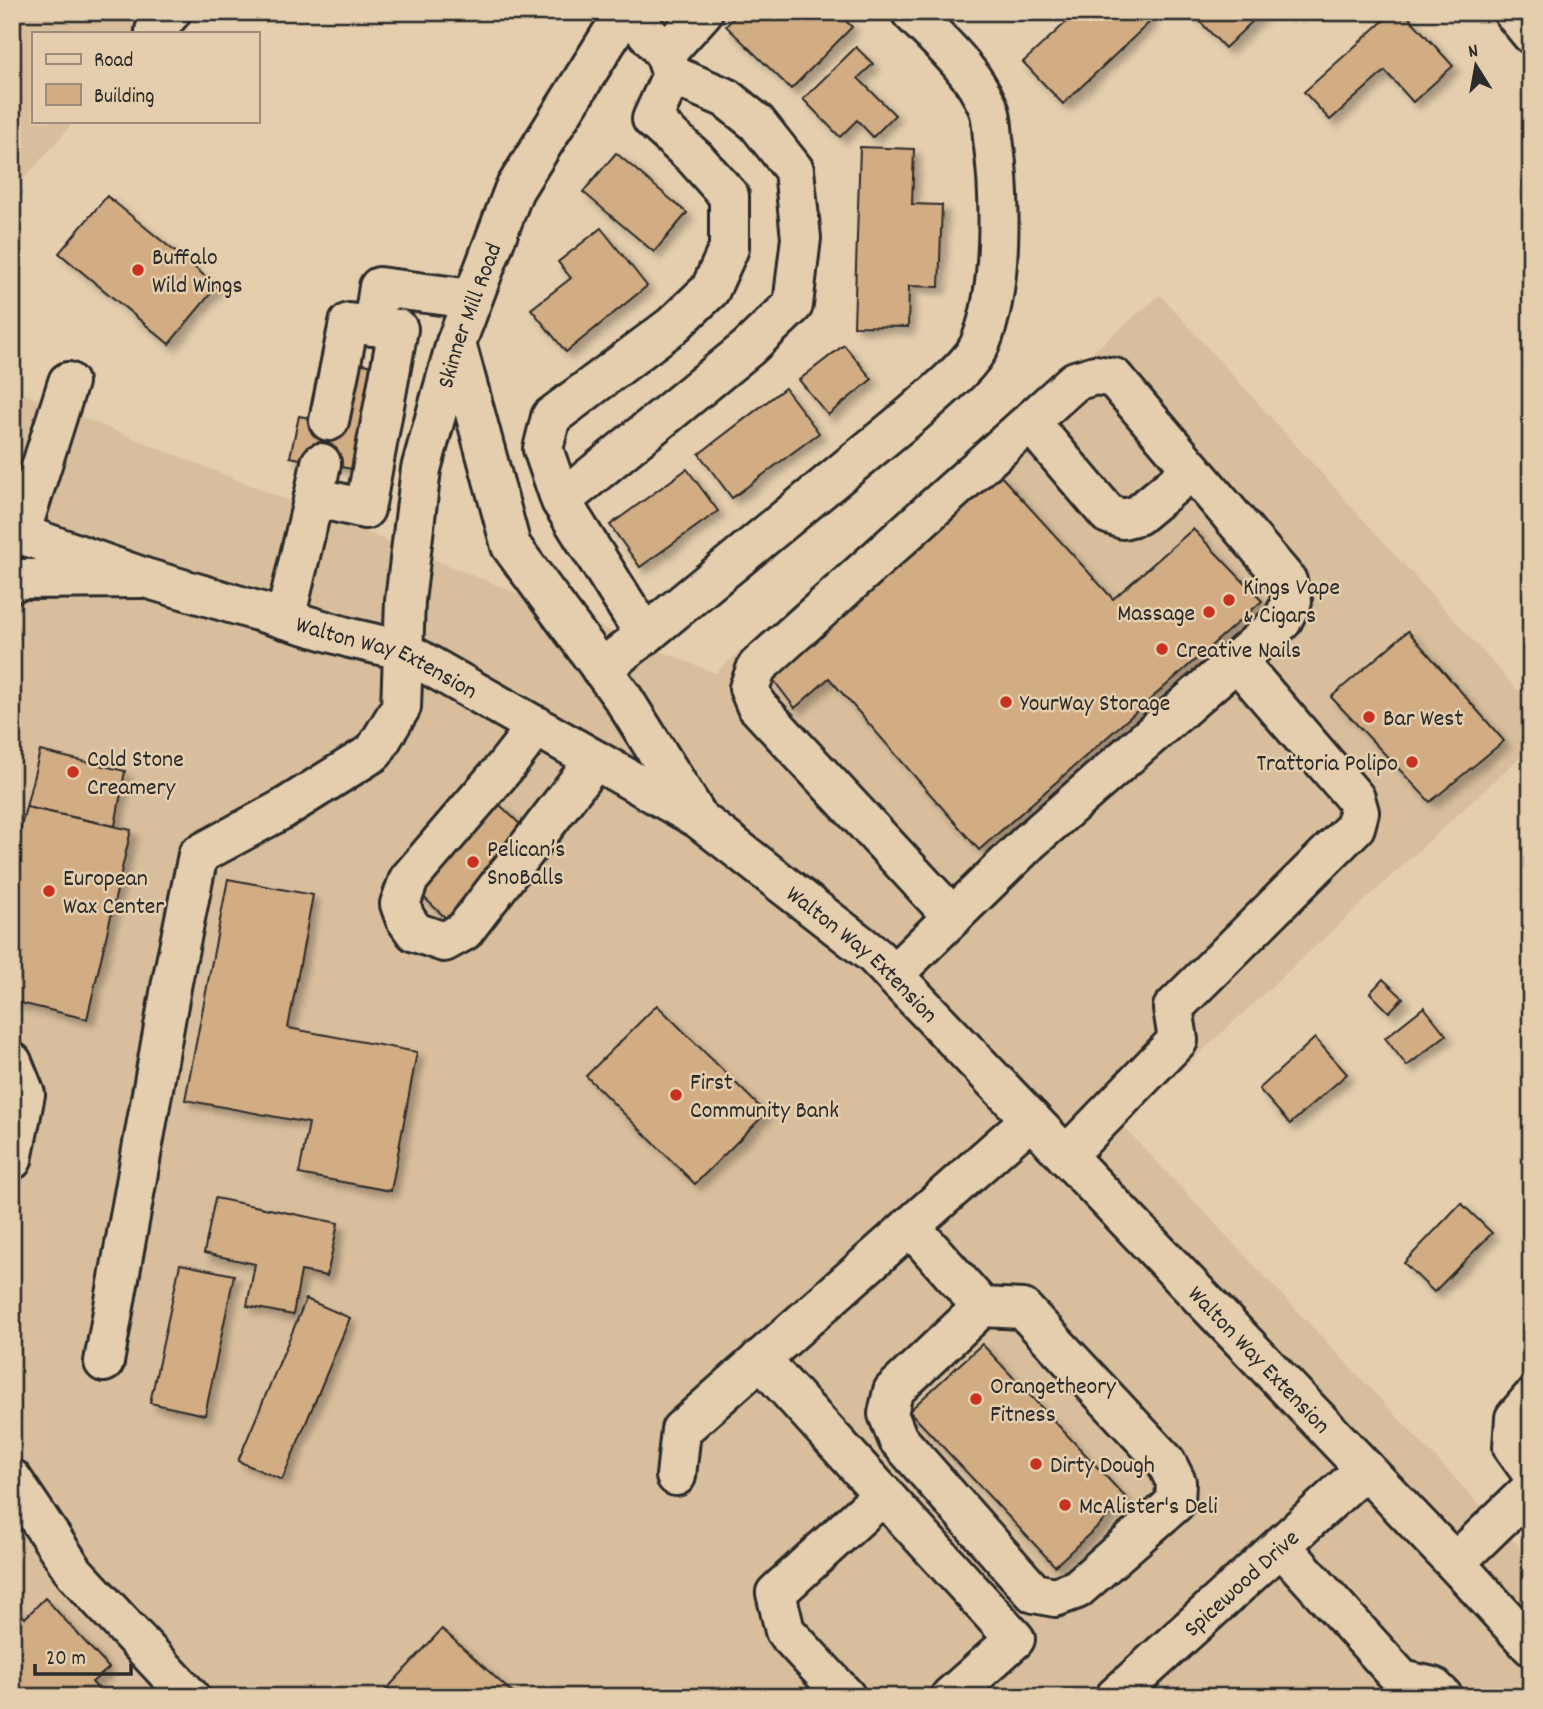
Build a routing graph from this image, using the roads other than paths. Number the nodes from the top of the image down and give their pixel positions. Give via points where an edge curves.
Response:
1 (625, 12) edge
2 (631, 12) edge
3 (703, 12) edge
4 (911, 12) edge
5 (1513, 12) edge
6 (1531, 34) edge
7 (668, 64) junction
8 (472, 299) junction
9 (373, 326) junction
10 (456, 343) junction
11 (68, 382) dead end
12 (329, 421) dead end
13 (1030, 422) junction
14 (1192, 470) junction
15 (561, 500) junction
16 (365, 509) junction
17 (414, 523) junction
18 (16, 533) edge
19 (145, 578) junction
20 (12, 583) edge
21 (285, 619) junction
22 (645, 635) junction
23 (402, 650) junction
24 (1237, 661) junction
25 (601, 669) junction
26 (537, 726) junction
27 (595, 760) junction
28 (699, 819) junction
29 (953, 917) junction
30 (893, 975) junction
31 (12, 1062) edge
32 (1031, 1119) junction
33 (1066, 1156) junction
34 (12, 1160) edge
35 (910, 1226) junction
36 (982, 1307) junction
37 (760, 1359) junction
38 (104, 1362) dead end
39 (1531, 1399) edge
40 (1365, 1469) junction
41 (1531, 1472) edge
42 (676, 1476) dead end
43 (12, 1479) edge
44 (1531, 1489) edge
45 (884, 1494) junction
46 (1281, 1546) junction
47 (1455, 1563) junction
48 (1531, 1646) edge
49 (1393, 1688) edge
50 (190, 1697) edge
51 (846, 1697) edge
52 (950, 1697) edge
53 (1115, 1697) edge
54 (1443, 1697) edge

1 - 8 main road, Skinner Mill Road via 514,190
2 - 7 main road
3 - 7 main road
4 - 22 main road via 966,68 989,109 999,224 992,305 979,347 903,422
5 - 6 main road
7 - 15 main road via 652,119 729,196 729,248 710,289 672,326 551,417 543,449
7 - 15 main road via 726,98 757,123 794,170 801,237 793,305 748,348
8 - 9 main road via 379,287
8 - 10 main road, Skinner Mill Road
9 - 12 main road via 349,323
9 - 16 main road via 398,328
10 - 17 main road, Skinner Mill Road via 421,469
10 - 25 main road via 511,546
11 - 18 main road
13 - 14 main road via 1075,381 1095,375 1114,379
13 - 14 main road via 1108,514 1123,519 1138,515
13 - 29 main road via 757,667 749,688 756,705
14 - 24 main road via 1287,581 1292,601 1282,621
15 - 22 main road
16 - 17 main road
16 - 21 main road via 318,480
17 - 23 main road, Skinner Mill Road
18 - 19 main road, Walton Way Extension
19 - 20 main road via 19,579
19 - 21 main road, Walton Way Extension
21 - 23 main road, Walton Way Extension
22 - 25 main road
23 - 26 main road, Walton Way Extension
23 - 38 main road, Skinner Mill Road via 401,707 374,752 198,855
24 - 29 main road via 1030,841
24 - 33 main road via 1355,798 1359,812 1355,827 1173,1008 1178,1040
25 - 28 main road
26 - 27 main road, Walton Way Extension
26 - 27 main road via 409,879 400,904 415,932 444,942 464,931
27 - 28 main road, Walton Way Extension
28 - 30 main road, Walton Way Extension via 875,956
29 - 30 main road
30 - 32 main road, Walton Way Extension
31 - 34 main road via 25,1094
32 - 33 main road, Walton Way Extension
32 - 35 main road
33 - 40 main road, Walton Way Extension
35 - 36 main road
35 - 37 main road
36 - 36 main road via 1023,1310 1166,1462 1176,1482 1175,1503 1077,1589 1055,1597 1034,1593 898,1438 888,1414 892,1391
37 - 42 main road via 681,1430
37 - 45 main road
39 - 41 main road via 1515,1418 1513,1447
40 - 46 main road, Spicewood Drive
40 - 47 main road, Walton Way Extension
43 - 50 main road via 75,1573
44 - 47 main road
45 - 51 main road via 776,1593 786,1630
45 - 52 main road via 1015,1639
46 - 49 main road
46 - 53 main road, Spicewood Drive
47 - 48 main road, Walton Way Extension
49 - 54 main road via 1433,1687

